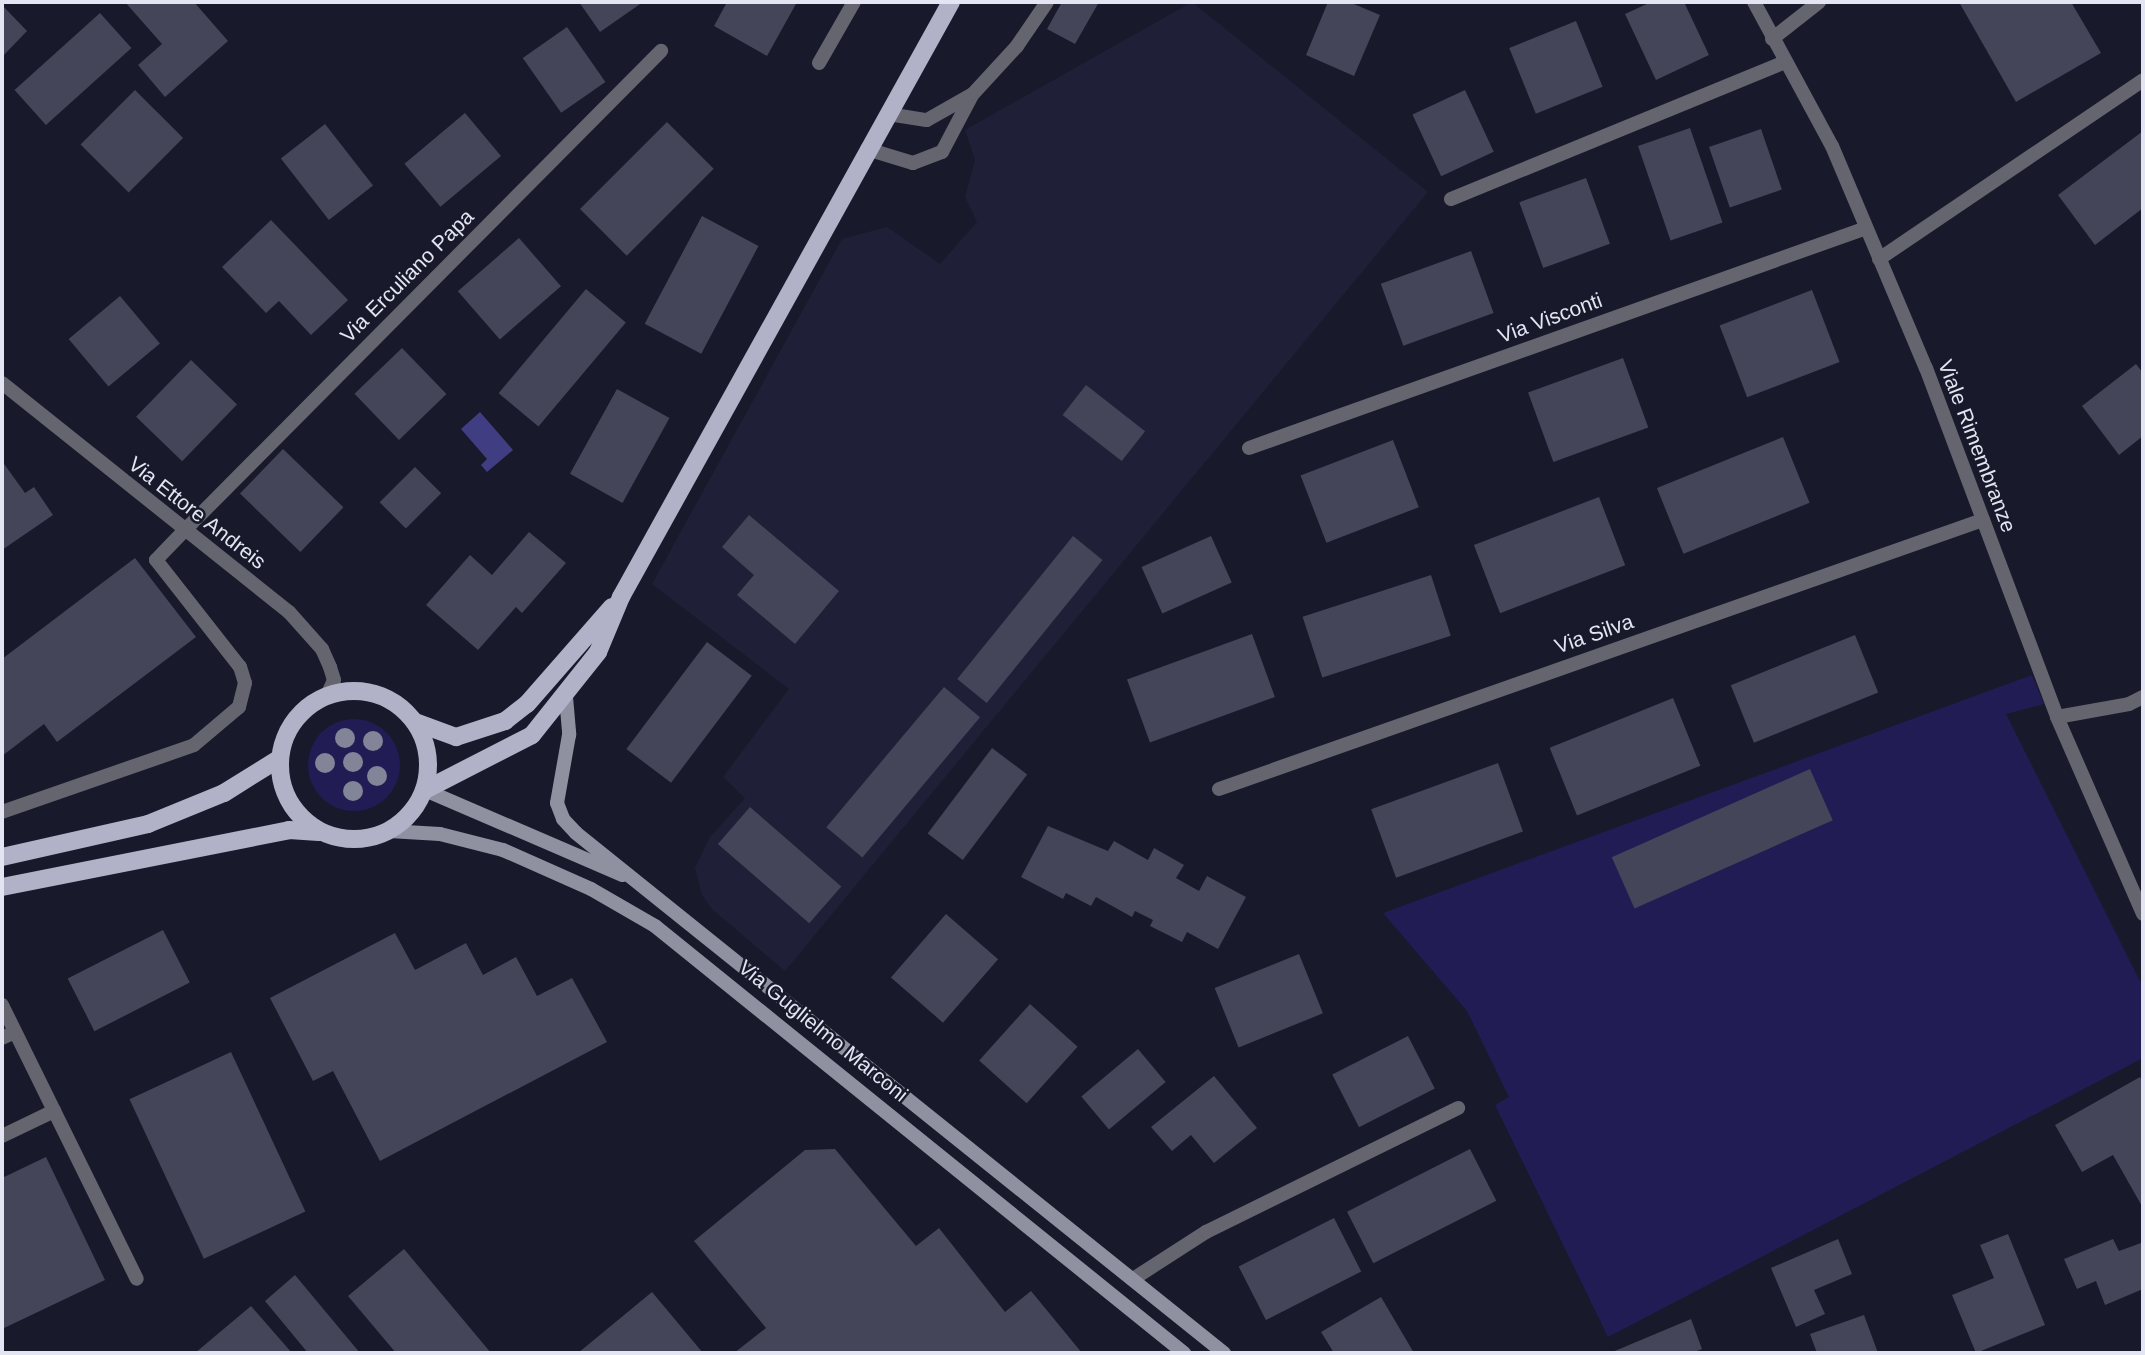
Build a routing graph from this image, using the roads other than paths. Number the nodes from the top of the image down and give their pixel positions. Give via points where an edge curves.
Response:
1 (854, 2) edge
2 (951, 2) edge
3 (1047, 2) edge
4 (1754, 2) edge
5 (1819, 2) edge
6 (1772, 39) junction
7 (661, 51) dead end
8 (1785, 62) junction
9 (819, 64) dead end
10 (2143, 80) edge
11 (972, 95) junction
12 (888, 114) junction
13 (867, 149) junction
14 (1451, 199) dead end
15 (1866, 228) junction
16 (1879, 259) junction
17 (2, 383) edge
18 (1249, 448) dead end
19 (1983, 520) junction
20 (184, 531) junction
21 (621, 597) junction
22 (327, 696) junction
23 (566, 697) junction
24 (2143, 697) edge
25 (2057, 717) junction
26 (415, 722) junction
27 (280, 758) junction
28 (1219, 789) dead end
29 (425, 790) junction
30 (2, 812) edge
31 (390, 831) junction
32 (326, 834) junction
33 (2, 857) edge
34 (646, 885) junction
35 (2, 887) edge
36 (2143, 914) edge
37 (2, 1005) edge
38 (8, 1035) edge
39 (1458, 1108) dead end
40 (54, 1111) junction
41 (2, 1136) edge
42 (136, 1279) dead end
43 (1133, 1279) junction
44 (1185, 1353) edge
45 (1224, 1353) edge

1 - 9 street
2 - 12 main road
3 - 11 street via 1017,46
4 - 6 street, Viale Rimembranze
5 - 6 street
6 - 8 street, Viale Rimembranze
7 - 20 street, Via Erculiano Papa
8 - 14 street
8 - 15 street, Viale Rimembranze via 1832,146
10 - 16 street
11 - 12 street via 927,120
11 - 13 street via 942,152 914,163
12 - 13 main road
13 - 21 main road
15 - 16 street, Viale Rimembranze
15 - 18 street, Via Visconti
16 - 19 street, Viale Rimembranze
17 - 20 street, Via Ettore Andreis
19 - 25 street, Viale Rimembranze
19 - 28 street, Via Silva
20 - 22 street, Via Ettore Andreis via 289,612 308,632 334,680
20 - 30 street, Via Erculiano Papa via 156,560 240,667 245,683 239,707 194,745
21 - 23 main road via 598,652
21 - 26 main road via 527,704 505,721 456,737
22 - 26 main road via 360,691 376,694
22 - 27 main road via 313,703 290,727
23 - 29 main road via 532,735
23 - 34 main road, Via Guglielmo Marconi via 569,734 557,786 563,819
24 - 25 street via 2129,704
25 - 36 street, Viale Rimembranze
26 - 29 main road via 426,743 429,767
27 - 32 main road via 280,777 291,803 309,825
27 - 33 main road via 224,793 148,824
29 - 31 main road via 417,806
29 - 34 main road, Via Guglielmo Marconi
31 - 32 main road, Via Guglielmo Marconi via 347,840
31 - 44 main road, Via Guglielmo Marconi via 440,834 503,850 592,889 655,926
32 - 35 main road, Via Guglielmo Marconi via 289,830
34 - 43 main road, Via Guglielmo Marconi
37 - 38 street
38 - 40 street
39 - 43 street via 1206,1232
40 - 41 street
40 - 42 street
43 - 45 main road, Via Guglielmo Marconi

